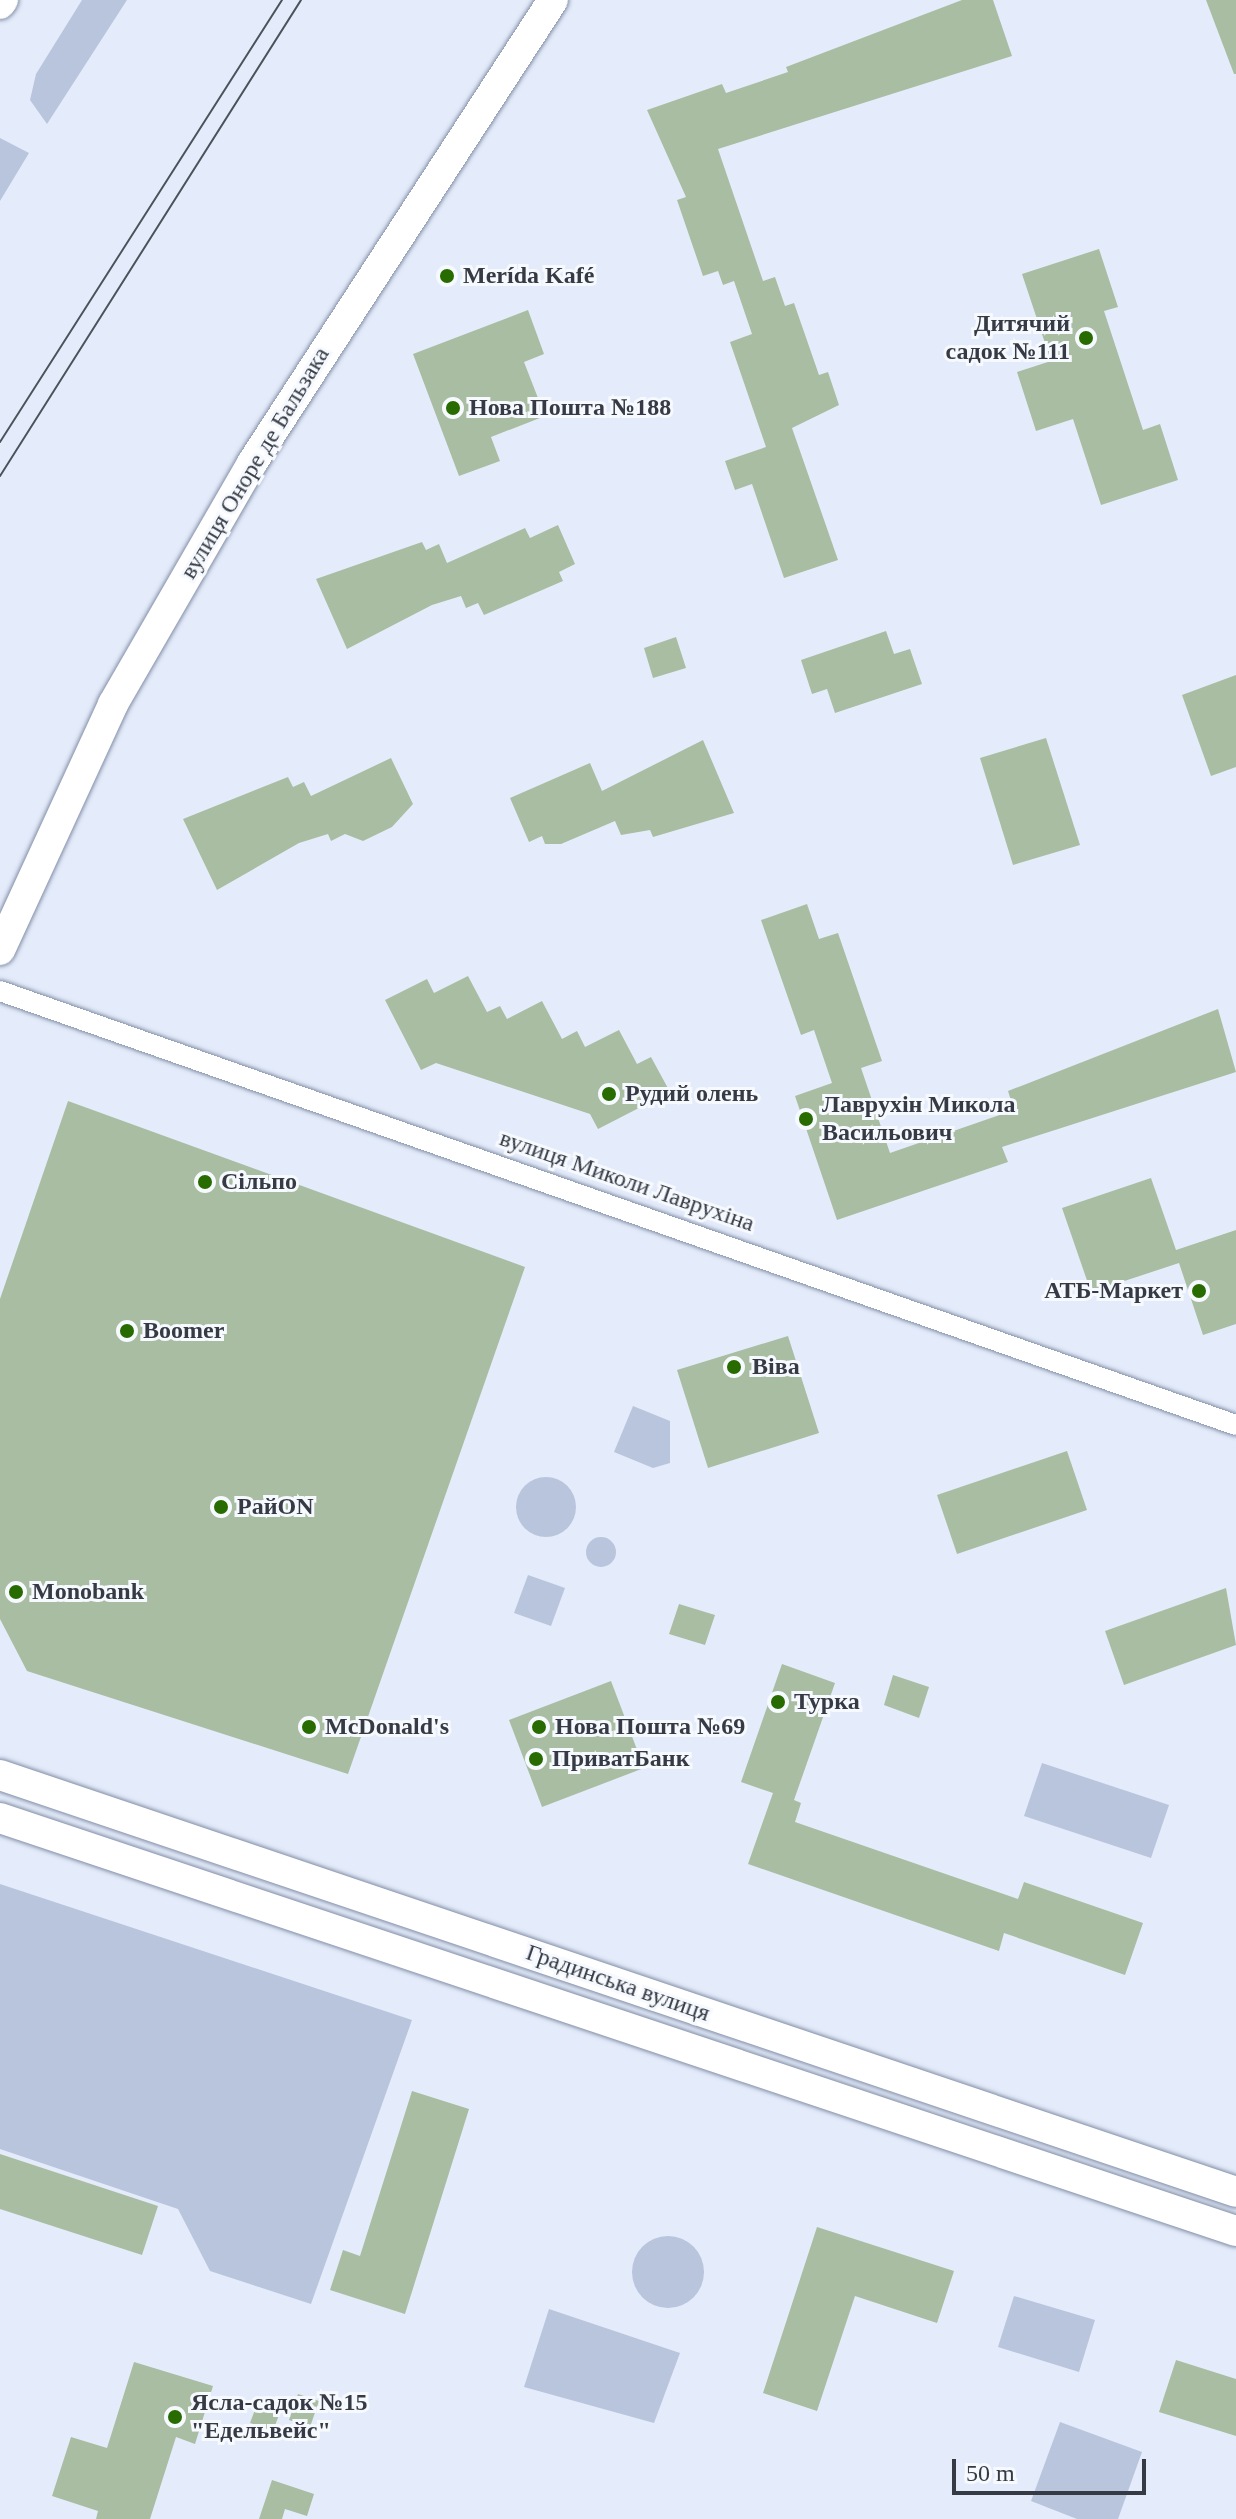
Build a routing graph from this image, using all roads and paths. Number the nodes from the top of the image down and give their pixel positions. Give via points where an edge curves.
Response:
1 (553, 0) edge
2 (0, 950) edge
3 (0, 991) edge
4 (1236, 1425) edge
5 (0, 1775) edge
6 (0, 1818) edge
7 (1236, 2192) edge
8 (1236, 2231) edge

1 - 2 street, вулиця Оноре де Бальзака via 252,463 113,704
3 - 4 street, вулиця Миколи Лаврухіна
5 - 7 street, Градинська вулиця
6 - 8 street, Градинська вулиця

